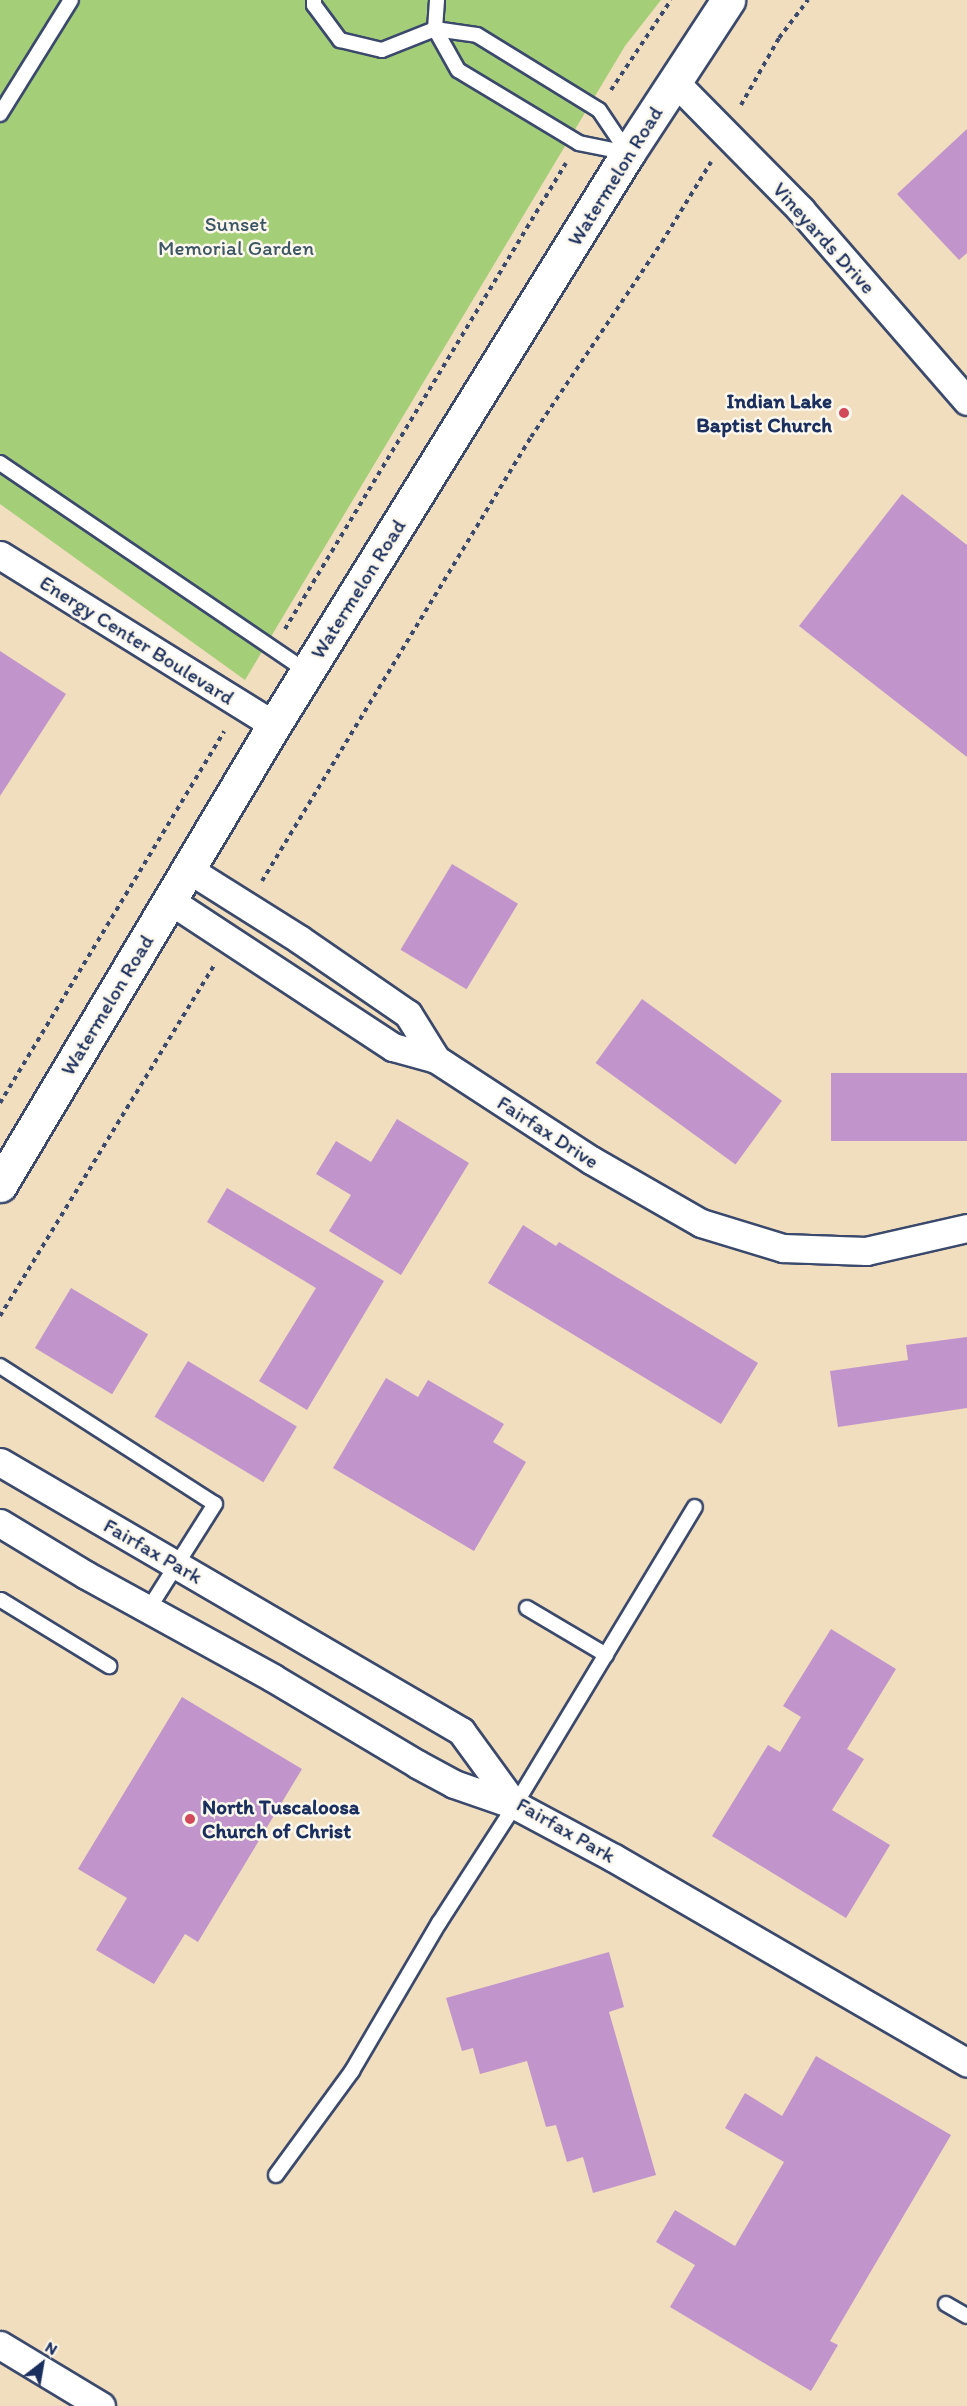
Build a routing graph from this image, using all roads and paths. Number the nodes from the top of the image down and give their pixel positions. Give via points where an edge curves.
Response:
1 (71, 0) edge
2 (314, 0) edge
3 (437, 0) edge
4 (671, 0) edge
5 (728, 0) edge
6 (808, 0) edge
7 (435, 29) junction
8 (674, 81) junction
9 (599, 110) junction
10 (0, 114) edge
11 (728, 135) junction
12 (579, 143) junction
13 (628, 153) junction
14 (967, 401) edge
15 (0, 463) edge
16 (0, 555) edge
17 (273, 649) junction
18 (307, 672) junction
19 (240, 704) junction
20 (274, 725) junction
21 (188, 869) junction
22 (169, 900) junction
23 (247, 906) junction
24 (229, 939) junction
25 (436, 1059) junction
26 (0, 1103) edge
27 (0, 1185) edge
28 (967, 1228) edge
29 (0, 1316) edge
30 (0, 1366) edge
31 (0, 1462) edge
32 (695, 1507) dead end
33 (0, 1523) edge
34 (176, 1564) junction
35 (1, 1600) edge
36 (527, 1608) dead end
37 (148, 1610) junction
38 (606, 1655) junction
39 (109, 1666) dead end
40 (515, 1805) junction
41 (967, 2063) edge
42 (276, 2175) dead end
43 (946, 2304) dead end
44 (967, 2316) edge
45 (0, 2345) edge
46 (101, 2406) edge

1 - 10 lane
2 - 7 lane via 340,40 382,50
3 - 7 lane
4 - 9 path
5 - 8 main road, Watermelon Road
6 - 11 path via 750,85
7 - 9 lane via 477,35
7 - 12 lane via 458,70
8 - 11 street, Vineyards Drive
8 - 13 main road, Watermelon Road
9 - 13 lane
11 - 14 street, Vineyards Drive via 801,210
11 - 23 path via 662,242 531,437
12 - 13 lane
12 - 17 path
13 - 18 main road, Watermelon Road
15 - 17 lane
16 - 19 street, Energy Center Boulevard
17 - 18 lane
18 - 20 main road, Watermelon Road
19 - 20 street, Energy Center Boulevard
19 - 26 path
20 - 21 main road, Watermelon Road
21 - 22 main road, Watermelon Road
21 - 23 street, Fairfax Drive
22 - 24 street
22 - 27 main road, Watermelon Road
23 - 25 street, Fairfax Drive via 408,1014
24 - 25 street via 393,1047
24 - 29 path
25 - 28 street, Fairfax Drive via 591,1160 701,1223 783,1248 866,1251
30 - 34 lane via 215,1504
31 - 34 street, Fairfax Park
32 - 38 lane
33 - 37 street
34 - 37 lane
34 - 40 street, Fairfax Park via 461,1731
35 - 39 lane
36 - 38 lane
37 - 40 street via 454,1784
38 - 40 lane
40 - 41 street, Fairfax Park via 614,1858
40 - 42 lane via 439,1923 352,2071
43 - 44 lane
45 - 46 street

